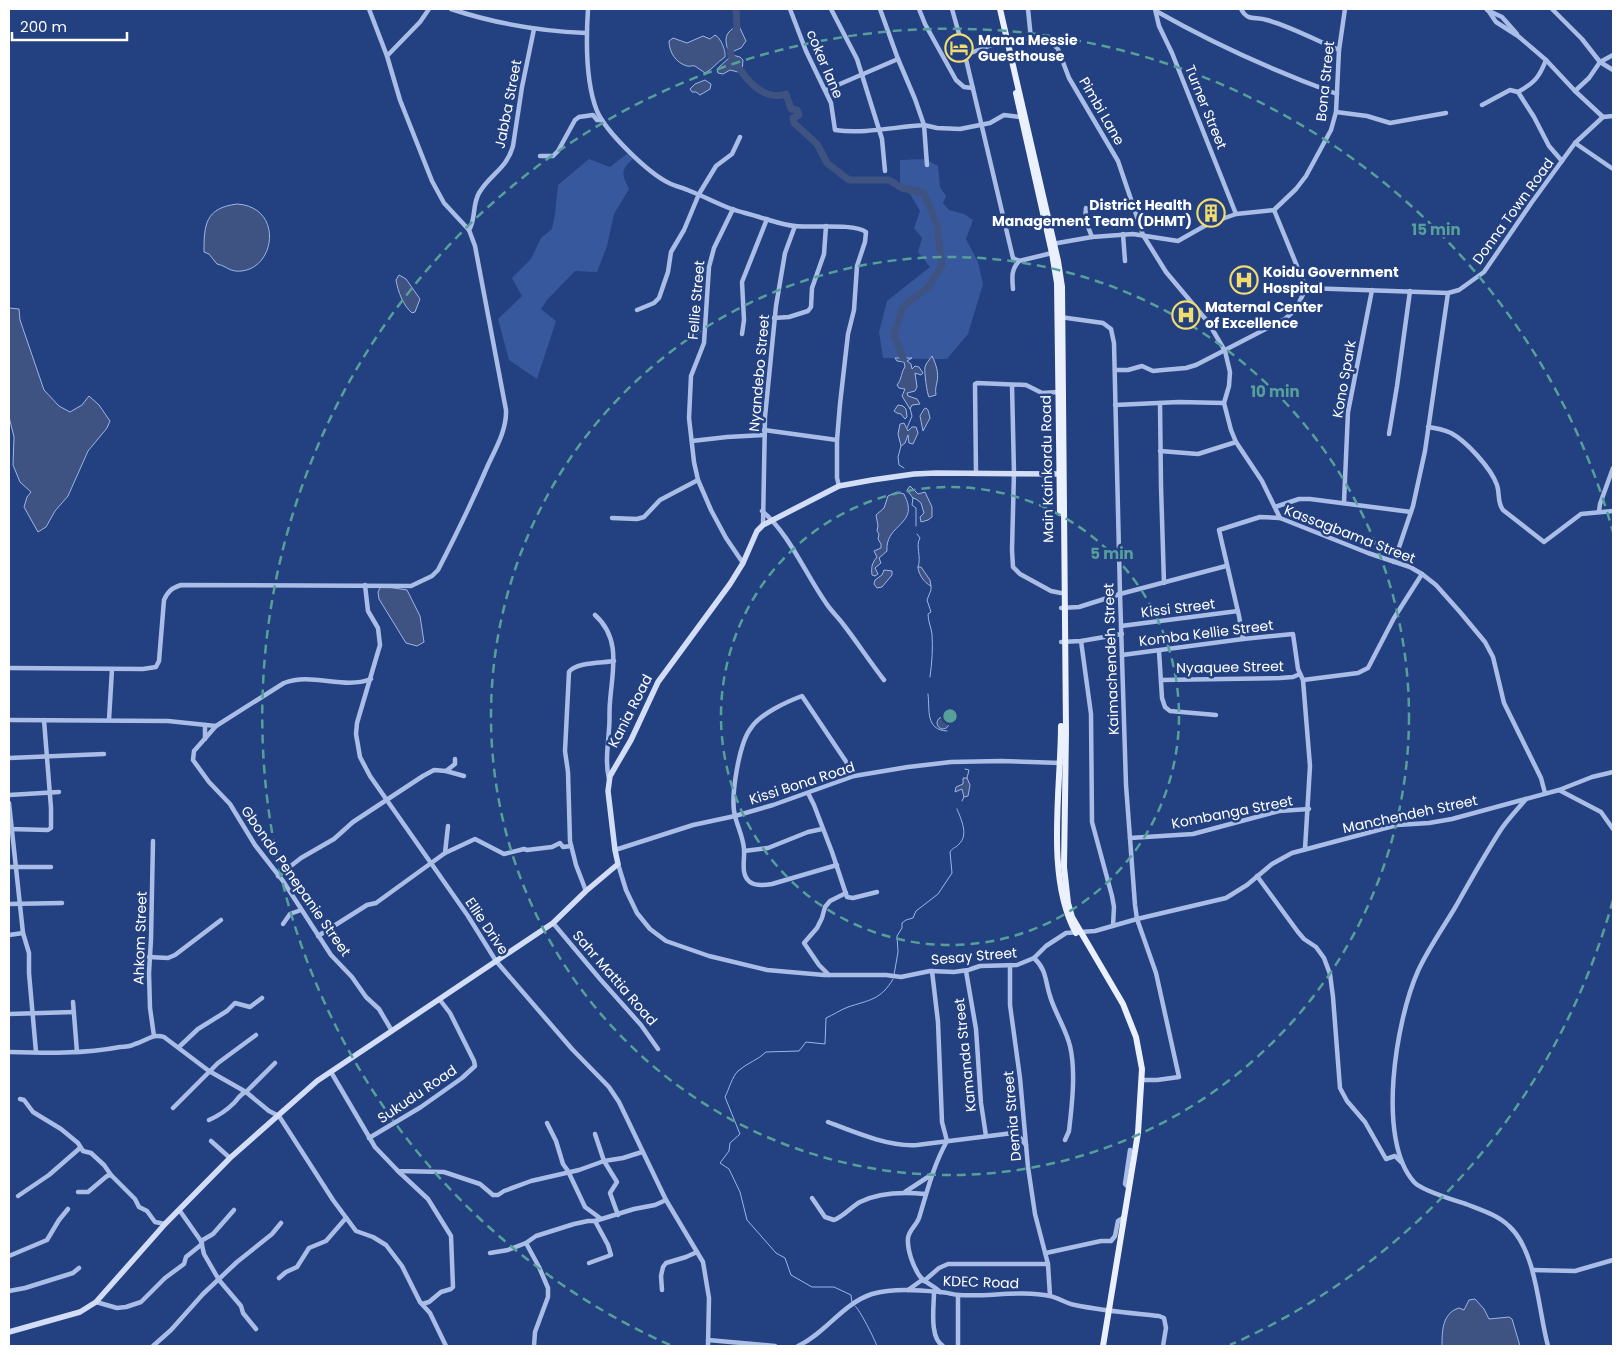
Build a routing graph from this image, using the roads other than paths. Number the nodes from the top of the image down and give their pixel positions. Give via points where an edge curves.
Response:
1 (369, 9) edge
2 (429, 9) edge
3 (452, 9) edge
4 (588, 9) edge
5 (790, 9) edge
6 (831, 9) edge
7 (880, 9) edge
8 (919, 9) edge
9 (952, 9) edge
10 (996, 9) edge
11 (1000, 9) edge
12 (1028, 9) edge
13 (1240, 9) edge
14 (1345, 9) edge
15 (1487, 9) edge
16 (1552, 9) edge
17 (1156, 10) edge
18 (534, 29) junction
19 (586, 33) junction
20 (1518, 36) junction
21 (1031, 39) junction
22 (1006, 40) junction
23 (1339, 50) junction
24 (965, 55) junction
25 (1613, 55) edge
26 (387, 56) junction
27 (898, 59) junction
28 (1546, 60) junction
29 (1600, 62) junction
30 (1613, 70) edge
31 (862, 74) junction
32 (973, 88) junction
33 (826, 90) junction
34 (1575, 91) junction
35 (1518, 92) junction
36 (1337, 94) junction
37 (1482, 105) dead end
38 (1336, 112) junction
39 (1446, 113) dead end
40 (1023, 115) junction
41 (1613, 116) edge
42 (1603, 117) junction
43 (602, 120) junction
44 (924, 125) junction
45 (981, 125) junction
46 (880, 131) junction
47 (740, 138) dead end
48 (1575, 143) junction
49 (1031, 149) junction
50 (540, 156) dead end
51 (1562, 162) junction
52 (927, 165) dead end
53 (1613, 169) edge
54 (886, 171) dead end
55 (699, 194) junction
56 (1086, 208) dead end
57 (733, 209) junction
58 (1274, 210) junction
59 (1236, 214) junction
60 (766, 219) junction
61 (795, 226) junction
62 (826, 226) junction
63 (469, 230) junction
64 (1123, 234) junction
65 (1143, 235) junction
66 (1092, 237) junction
67 (1052, 244) junction
68 (1052, 253) junction
69 (1125, 261) dead end
70 (1019, 262) junction
71 (1306, 288) junction
72 (1013, 289) dead end
73 (1372, 290) junction
74 (1410, 291) junction
75 (1448, 293) junction
76 (637, 310) dead end
77 (1060, 317) junction
78 (774, 318) junction
79 (742, 334) dead end
80 (1225, 350) junction
81 (1061, 355) junction
82 (1115, 370) junction
83 (1012, 385) junction
84 (1059, 392) junction
85 (1224, 402) junction
86 (1160, 403) junction
87 (1115, 405) junction
88 (1062, 418) junction
89 (1428, 427) junction
90 (764, 432) junction
91 (1389, 434) dead end
92 (837, 440) junction
93 (692, 441) junction
94 (1236, 442) junction
95 (1160, 451) junction
96 (1613, 468) edge
97 (1014, 473) junction
98 (976, 474) junction
99 (1062, 474) junction
100 (698, 480) junction
101 (839, 486) junction
102 (1344, 502) junction
103 (1276, 507) junction
104 (762, 511) junction
105 (1599, 511) junction
106 (1613, 511) edge
107 (1411, 512) junction
108 (612, 518) dead end
109 (1280, 518) junction
110 (772, 520) junction
111 (763, 525) junction
112 (1063, 554) junction
113 (1394, 562) junction
114 (743, 563) junction
115 (1226, 566) junction
116 (1422, 574) junction
117 (1164, 583) junction
118 (365, 585) junction
119 (1061, 593) junction
120 (1120, 594) junction
121 (1063, 608) junction
122 (1238, 611) junction
123 (596, 615) dead end
124 (1121, 626) junction
125 (1122, 634) junction
126 (1243, 638) junction
127 (1081, 641) junction
128 (1063, 642) junction
129 (1158, 651) junction
130 (1122, 655) junction
131 (614, 661) junction
132 (9, 668) edge
133 (112, 669) junction
134 (1300, 674) junction
135 (371, 679) junction
136 (884, 680) dead end
137 (1161, 680) junction
138 (1303, 680) junction
139 (1216, 716) dead end
140 (9, 720) edge
141 (44, 720) junction
142 (109, 720) junction
143 (205, 725) junction
144 (216, 726) junction
145 (1064, 732) junction
146 (204, 739) junction
147 (104, 754) dead end
148 (47, 756) junction
149 (9, 758) edge
150 (455, 759) dead end
151 (1061, 762) junction
152 (446, 771) junction
153 (1063, 772) junction
154 (1613, 772) edge
155 (464, 776) dead end
156 (854, 776) junction
157 (609, 780) junction
158 (1558, 790) junction
159 (49, 792) junction
160 (59, 792) dead end
161 (1545, 792) junction
162 (808, 793) junction
163 (9, 795) edge
164 (1527, 798) junction
165 (386, 801) junction
166 (9, 803) edge
167 (1309, 809) junction
168 (735, 816) junction
169 (448, 826) dead end
170 (10, 829) edge
171 (822, 829) junction
172 (1613, 829) edge
173 (1130, 838) junction
174 (153, 841) dead end
175 (571, 846) junction
176 (1305, 849) junction
177 (615, 850) junction
178 (744, 851) junction
179 (445, 853) junction
180 (431, 862) junction
181 (618, 864) junction
182 (837, 865) junction
183 (9, 867) edge
184 (15, 867) junction
185 (51, 867) dead end
186 (278, 876) junction
187 (1257, 876) junction
188 (586, 891) junction
189 (877, 892) dead end
190 (846, 893) junction
191 (62, 903) dead end
192 (9, 904) edge
193 (19, 904) junction
194 (301, 910) junction
195 (1137, 919) junction
196 (221, 920) dead end
197 (283, 924) dead end
198 (553, 924) junction
199 (1113, 926) junction
200 (23, 933) junction
201 (1080, 934) junction
202 (9, 935) edge
203 (318, 936) junction
204 (149, 957) junction
205 (1034, 958) junction
206 (496, 961) junction
207 (1010, 965) junction
208 (966, 970) junction
209 (932, 971) junction
210 (830, 975) junction
211 (262, 998) dead end
212 (440, 1000) junction
213 (73, 1002) dead end
214 (74, 1012) junction
215 (32, 1013) junction
216 (9, 1014) edge
217 (392, 1031) junction
218 (256, 1035) dead end
219 (154, 1036) junction
220 (179, 1047) junction
221 (658, 1050) dead end
222 (9, 1052) edge
223 (36, 1052) junction
224 (78, 1052) junction
225 (275, 1063) dead end
226 (210, 1070) junction
227 (332, 1072) junction
228 (1142, 1080) junction
229 (246, 1092) junction
230 (20, 1099) dead end
231 (173, 1108) dead end
232 (269, 1111) junction
233 (279, 1116) junction
234 (209, 1120) dead end
235 (273, 1121) junction
236 (828, 1122) dead end
237 (547, 1123) dead end
238 (595, 1134) dead end
239 (986, 1136) junction
240 (369, 1138) junction
241 (1066, 1140) dead end
242 (211, 1141) dead end
243 (947, 1141) junction
244 (1026, 1145) junction
245 (80, 1148) junction
246 (1130, 1150) dead end
247 (642, 1152) junction
248 (230, 1158) junction
249 (604, 1161) junction
250 (1401, 1162) junction
251 (398, 1171) junction
252 (568, 1172) junction
253 (111, 1175) junction
254 (931, 1175) junction
255 (1128, 1187) junction
256 (78, 1192) dead end
257 (904, 1192) junction
258 (925, 1194) junction
259 (18, 1196) dead end
260 (812, 1198) dead end
261 (666, 1200) junction
262 (68, 1209) dead end
263 (180, 1210) junction
264 (234, 1210) dead end
265 (618, 1215) junction
266 (346, 1218) junction
267 (600, 1218) junction
268 (1123, 1218) junction
269 (595, 1221) junction
270 (281, 1223) dead end
271 (165, 1224) junction
272 (202, 1243) junction
273 (526, 1243) junction
274 (697, 1252) junction
275 (490, 1253) dead end
276 (1046, 1253) junction
277 (9, 1256) edge
278 (1613, 1260) edge
279 (589, 1263) dead end
280 (1048, 1264) junction
281 (79, 1268) dead end
282 (1533, 1270) junction
283 (278, 1278) dead end
284 (218, 1280) junction
285 (923, 1280) junction
286 (662, 1290) dead end
287 (908, 1290) junction
288 (9, 1291) edge
289 (934, 1292) junction
290 (941, 1292) junction
291 (958, 1295) junction
292 (1050, 1296) junction
293 (96, 1302) junction
294 (422, 1304) junction
295 (1108, 1311) junction
296 (256, 1329) dead end
297 (9, 1332) edge
298 (708, 1340) junction
299 (810, 1340) junction
300 (153, 1346) edge
301 (446, 1346) edge
302 (534, 1346) edge
303 (708, 1346) edge
304 (775, 1346) edge
305 (798, 1346) edge
306 (813, 1346) edge
307 (943, 1346) edge
308 (958, 1346) edge
309 (1103, 1346) edge
310 (1163, 1346) edge
311 (1548, 1346) edge

1 - 26 street
2 - 26 street
3 - 18 street
4 - 19 street
5 - 33 street, coker lane
6 - 31 street via 850,42
7 - 27 street
8 - 32 street via 956,80 964,87
9 - 24 street
10 - 22 main road
11 - 22 main road
12 - 21 street
13 - 23 street via 1248,17 1266,19
14 - 23 street, Bona Street
15 - 20 street via 1502,17
15 - 20 street via 1496,22
16 - 29 street
17 - 36 street via 1244,56
17 - 59 street, Turner Street via 1161,30
18 - 19 street
18 - 63 street, Jabba Street via 513,146 505,165 478,194
19 - 43 street via 594,100
20 - 28 street
21 - 22 street, Pimbi Lane
21 - 65 street, Pimbi Lane via 1053,44 1058,49 1069,78 1118,160
22 - 24 street, Pimbi Lane
22 - 40 main road
23 - 36 street, Bona Street
24 - 32 street
25 - 29 street
26 - 63 street via 400,100 432,181 444,203
27 - 31 street
27 - 44 street
28 - 34 street
28 - 35 street via 1533,84
29 - 30 street
29 - 34 street
31 - 33 street
31 - 46 street
32 - 45 street
33 - 46 street, coker lane via 835,130
34 - 42 street
35 - 37 street via 1510,90
35 - 51 street
36 - 38 street, Bona Street
38 - 39 street via 1390,123
38 - 58 street, Bona Street via 1331,130 1306,176
40 - 45 street via 1004,115
40 - 49 main road
41 - 42 street
42 - 48 street, Donna Town Road
43 - 50 street via 593,115 580,117 553,156
43 - 55 street via 646,168 669,183
44 - 45 street via 960,129
44 - 46 street
44 - 52 street
45 - 70 street via 1013,258
46 - 54 street
47 - 55 street via 732,154 716,166
48 - 51 street, Donna Town Road
48 - 53 street
49 - 67 main road
49 - 67 main road via 1052,231
51 - 75 street, Donna Town Road via 1484,272 1460,290
55 - 57 street
55 - 76 street via 672,252 659,298
56 - 66 street via 1085,219
57 - 60 street
57 - 93 street, Fellie Street via 714,248 709,267 704,343 691,376 689,418
58 - 59 street
58 - 71 street
59 - 65 street via 1208,224 1178,241
60 - 61 street
60 - 79 street via 742,282
61 - 62 street
61 - 78 street, Nyandebo Street via 785,253
62 - 78 street via 824,254 812,288 811,307 789,317
62 - 92 street via 864,230 867,235 857,266
63 - 118 street via 479,263 507,420 474,498 438,570 411,586
64 - 65 street
64 - 66 street
64 - 69 street
65 - 80 street, Pimbi Lane via 1166,272 1208,322
66 - 67 street
67 - 68 main road
67 - 77 main road via 1062,278
68 - 70 street
68 - 77 main road
70 - 72 street via 1012,272
71 - 73 street, Donna Town Road
71 - 80 street via 1292,314
73 - 74 street, Donna Town Road
73 - 102 street, Kono Spark via 1348,412
74 - 75 street, Donna Town Road
74 - 91 street
75 - 89 street
77 - 81 main road
77 - 82 street, Kaimachendeh Street via 1109,326 1114,335
78 - 90 street, Nyandebo Street
80 - 82 street via 1186,368 1153,370 1142,366
80 - 85 street via 1230,372
81 - 84 main road, Main Kainkordu Road
81 - 88 main road
82 - 87 street, Kaimachendeh Street
83 - 84 street via 1030,386 1042,393
83 - 97 street
83 - 98 street via 975,384
84 - 88 main road, Main Kainkordu Road
85 - 86 street
85 - 94 street
86 - 87 street
86 - 95 street
87 - 120 street, Kaimachendeh Street
88 - 99 main road
89 - 105 street via 1450,433 1464,443 1495,480 1503,510 1544,542 1581,514
89 - 107 street
90 - 92 street
90 - 93 street
90 - 104 street, Nyandebo Street
92 - 101 street
93 - 100 street, Fellie Street
94 - 95 street via 1198,454
94 - 103 street
95 - 117 street
96 - 105 street
97 - 98 main road
97 - 99 main road
97 - 119 street via 1013,567 1051,591
98 - 101 main road via 914,474
99 - 112 main road
100 - 108 street via 660,500 644,517
100 - 114 street, Fellie Street via 720,527
101 - 110 main road
102 - 103 street via 1304,498
102 - 107 street
103 - 109 street
104 - 110 street
104 - 111 street, Nyandebo Street
105 - 106 street
107 - 113 street
109 - 113 street, Kassagbama Street
109 - 115 street, Kassagbama Street via 1260,517 1219,530
110 - 111 main road
110 - 136 street via 826,603
111 - 114 main road, Kania Road via 757,531
112 - 119 main road, Main Kainkordu Road
112 - 121 main road
113 - 116 street, Kassagbama Street
114 - 157 main road, Kania Road via 658,682
115 - 117 street
115 - 122 street
116 - 138 street via 1368,668 1358,673
116 - 161 street, Kassagbama Street via 1448,598 1489,649 1504,703
117 - 120 street
118 - 133 street via 173,587 164,600 156,667
118 - 135 street, Ellie Drive via 368,612 380,634
119 - 121 main road, Main Kainkordu Road
120 - 121 street via 1079,607
120 - 124 street, Kaimachendeh Street
121 - 128 main road
122 - 124 street, Kissi Street
122 - 126 street
123 - 131 street via 609,634
124 - 125 street, Kaimachendeh Street
125 - 127 street
125 - 130 street, Kaimachendeh Street
126 - 129 street, Komba Kellie Street
126 - 134 street, Komba Kellie Street via 1293,634
127 - 128 street
127 - 199 street via 1091,714 1092,822 1112,896
128 - 145 main road
129 - 130 street, Komba Kellie Street
129 - 137 street
130 - 173 street, Kaimachendeh Street
131 - 157 street via 609,705
131 - 175 street via 576,666 569,672 565,751
132 - 133 street
133 - 142 street
134 - 137 street, Nyaquee Street via 1280,678
134 - 138 street
135 - 144 street via 349,683 293,679
135 - 165 street, Ellie Drive via 357,723 357,743 364,766
137 - 139 street via 1162,698 1167,710
138 - 167 street via 1310,766
140 - 141 street
141 - 142 street
141 - 148 street
142 - 143 street
143 - 144 street
143 - 146 street
144 - 146 street
145 - 151 main road
145 - 153 main road
146 - 186 street, Gbondo Penepanie Street via 193,760 208,782 230,804
147 - 148 street
148 - 149 street
148 - 159 street
150 - 152 street via 455,764
151 - 153 main road
151 - 156 street, Kissi Bona Road via 951,762
152 - 155 street
152 - 165 street via 434,770
153 - 201 main road via 1060,843 1068,903
154 - 158 street, Manchendeh Street
156 - 162 street, Kissi Bona Road
156 - 168 street via 802,696 760,718 748,732 737,766
157 - 177 main road, Kania Road
158 - 161 street, Manchendeh Street
158 - 172 street via 1601,812
159 - 160 street
159 - 163 street
159 - 170 street via 51,828
161 - 164 street, Manchendeh Street
162 - 168 street, Kissi Bona Road
162 - 171 street
164 - 176 street, Manchendeh Street via 1452,819 1397,825
164 - 250 street via 1500,830 1422,963 1409,994 1400,1033 1393,1092 1394,1128
165 - 180 street, Ellie Drive
165 - 186 street
166 - 170 street
167 - 173 street, Kombanga Street via 1270,814 1194,834
167 - 176 street
168 - 177 street, Kissi Bona Road via 693,825
168 - 178 street
169 - 179 street
170 - 184 street
171 - 178 street via 768,848
171 - 182 street
173 - 195 street, Kaimachendeh Street
174 - 204 street, Ahkom Street
175 - 179 street via 555,844 504,854 475,839
175 - 188 street
176 - 187 street, Manchendeh Street via 1284,856
177 - 181 main road, Kania Road
178 - 182 street via 746,877 751,883 763,885
179 - 180 street
180 - 203 street via 376,902
180 - 206 street, Ellie Drive
181 - 188 main road
181 - 210 street, Sesay Street via 637,913 666,941 709,956 767,970
182 - 190 street
183 - 184 street
184 - 185 street
184 - 193 street
186 - 194 street, Gbondo Penepanie Street
187 - 195 street, Manchendeh Street via 1218,901
187 - 250 street via 1298,932 1324,958 1332,984 1340,1088 1366,1122 1386,1159 1395,1156
188 - 198 main road
189 - 190 street via 853,898 847,897
190 - 210 street via 830,901 804,943 819,966
191 - 193 street
192 - 193 street
193 - 200 street
194 - 197 street via 290,914
194 - 203 street, Gbondo Penepanie Street
195 - 199 street, Manchendeh Street
195 - 228 street, Kaimachendeh Street via 1158,978 1179,1076
196 - 204 street via 175,955
198 - 206 main road
198 - 221 street, Sahr Mattia Road via 641,1025
199 - 201 street, Manchendeh Street
200 - 202 street
200 - 215 street via 29,953
201 - 205 street, Sesay Street via 1066,933
201 - 228 main road via 1123,1004 1141,1058
203 - 217 street, Gbondo Penepanie Street via 366,998 380,1009
204 - 219 street, Ahkom Street
205 - 207 street, Sesay Street
205 - 241 street via 1043,967 1050,998 1066,1034 1074,1069
206 - 212 main road
206 - 247 street, Ellie Drive via 609,1087
207 - 208 street, Sesay Street
207 - 244 street, Demia Street via 1010,1005
208 - 209 street, Sesay Street
208 - 239 street, Kamanda Street via 976,1029
209 - 210 street, Sesay Street via 901,977
209 - 243 street via 942,1122
211 - 220 street via 250,1007 236,1003 198,1029
212 - 217 main road
212 - 240 street, Sukudu Road via 454,1021 475,1066 421,1107
213 - 214 street
214 - 215 street
214 - 224 street
215 - 216 street
215 - 223 street
217 - 227 main road
218 - 226 street
219 - 220 street via 164,1037
219 - 224 street via 134,1045
220 - 226 street
222 - 223 street
223 - 224 street
225 - 229 street
226 - 229 street
226 - 231 street
227 - 233 main road
227 - 240 street
228 - 255 main road via 1138,1133
229 - 232 street
229 - 234 street
230 - 245 street via 33,1112 61,1129
232 - 233 street
232 - 235 street
233 - 235 main road
233 - 266 street
235 - 248 main road
236 - 243 street via 901,1145
237 - 252 street
238 - 249 street
239 - 243 street
239 - 244 street via 1015,1133
240 - 251 street via 374,1148
242 - 248 street
243 - 254 street
244 - 276 street, Demia Street via 1031,1189
245 - 253 street via 104,1164
245 - 259 street
246 - 255 street via 1124,1178
247 - 249 street
247 - 261 street, Ellie Drive
248 - 263 main road
249 - 252 street
249 - 265 street via 617,1182 610,1192
250 - 282 street via 1417,1185 1483,1210 1509,1226 1525,1247
251 - 252 street via 444,1172 480,1184 493,1195
251 - 294 street via 428,1199 451,1236 452,1287
252 - 267 street via 585,1207
253 - 256 street via 88,1192
253 - 271 street via 155,1222
254 - 257 street
254 - 258 street
255 - 268 main road
257 - 258 street
257 - 260 street via 860,1202 834,1220 825,1217
258 - 285 street via 919,1218 908,1237 908,1248
261 - 265 street
261 - 274 street, Ellie Drive
262 - 277 street via 47,1240
263 - 271 main road
263 - 272 street
264 - 272 street
265 - 267 street
266 - 283 street via 326,1241 309,1248 297,1268
266 - 294 street via 356,1231 386,1245 402,1266
267 - 269 street
268 - 276 street via 1118,1221 1111,1242 1101,1241
268 - 295 main road
269 - 273 street via 536,1236
269 - 279 street via 611,1255
270 - 284 street
271 - 293 main road
272 - 284 street via 204,1254
272 - 293 street via 186,1257 184,1264 141,1302 126,1308
273 - 275 street
273 - 302 street via 548,1288
274 - 286 street via 666,1262 661,1276
274 - 298 street, Ellie Drive via 703,1262 709,1298
276 - 280 street, Demia Street
278 - 282 street via 1575,1271
280 - 285 street via 948,1264
280 - 292 street, Demia Street
281 - 288 street via 73,1273
282 - 311 street
284 - 296 street
284 - 300 street
285 - 287 street
285 - 290 street
287 - 289 street, KDEC Road
287 - 299 street, KDEC Road via 873,1294 852,1304
289 - 290 street, KDEC Road
289 - 307 street via 934,1327 936,1339
290 - 291 street, KDEC Road
291 - 292 street, KDEC Road
291 - 308 street
292 - 295 street, KDEC Road via 1073,1305
293 - 297 main road via 80,1312
294 - 301 street via 430,1312
295 - 309 main road
295 - 310 street, KDEC Road via 1164,1318
298 - 303 street, Ellie Drive
298 - 304 street
299 - 305 street, KDEC Road
299 - 306 street

